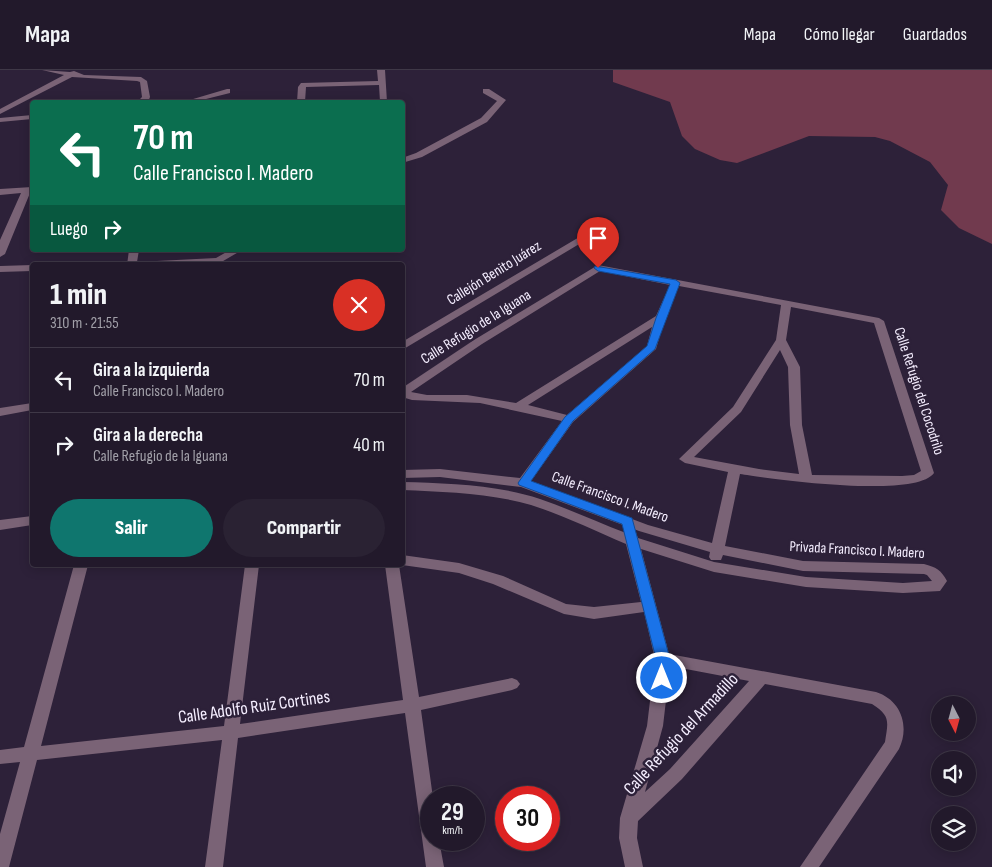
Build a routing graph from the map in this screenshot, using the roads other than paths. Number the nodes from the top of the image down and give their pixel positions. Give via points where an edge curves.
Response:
1 (46, 70) edge
2 (144, 70) edge
3 (382, 70) edge
4 (74, 73) edge
5 (138, 79) junction
6 (383, 83) junction
7 (227, 91) dead end
8 (486, 91) dead end
9 (144, 100) edge
10 (194, 100) edge
11 (301, 100) edge
12 (384, 100) edge
13 (0, 112) edge
14 (30, 117) edge
15 (0, 120) edge
16 (405, 160) edge
17 (30, 190) edge
18 (0, 192) edge
19 (603, 226) dead end
20 (3, 236) edge
21 (234, 252) edge
22 (0, 254) edge
23 (197, 262) edge
24 (30, 268) edge
25 (0, 269) edge
26 (676, 283) junction
27 (725, 292) joint
28 (786, 303) junction
29 (660, 318) junction
30 (781, 340) junction
31 (405, 345) edge
32 (405, 391) edge
33 (405, 394) edge
34 (519, 406) junction
35 (30, 407) edge
36 (0, 412) edge
37 (569, 419) junction
38 (735, 470) junction
39 (405, 474) edge
40 (806, 479) junction
41 (523, 483) junction
42 (405, 486) edge
43 (30, 521) edge
44 (628, 521) junction
45 (0, 525) edge
46 (632, 541) junction
47 (717, 549) junction
48 (405, 560) edge
49 (80, 567) edge
50 (252, 567) edge
51 (392, 567) edge
52 (714, 567) junction
53 (650, 606) junction
54 (663, 659) junction
55 (761, 678) junction
56 (512, 684) dead end
57 (412, 705) junction
58 (232, 732) junction
59 (30, 753) junction
60 (0, 757) edge
61 (629, 818) junction
62 (0, 867) edge
63 (214, 867) edge
64 (436, 867) edge
65 (634, 867) edge
66 (809, 867) edge

1 - 4 street
2 - 5 street
3 - 6 street
4 - 5 street
4 - 13 street
5 - 9 street via 143,81
6 - 11 street via 304,85
6 - 12 street
7 - 10 street
8 - 16 street via 502,100 484,120
14 - 15 street
17 - 18 street
17 - 20 street
19 - 31 street, Callejón Benito Juárez
20 - 22 street
21 - 23 street via 218,261
24 - 25 street
26 - 27 street, Calle Refugio de la Iguana
26 - 29 street
26 - 32 street, Calle Refugio de la Iguana via 598,268
27 - 28 street, Calle Refugio del Cocodrilo
28 - 30 street, Calle Refugio del Cocodrilo
28 - 40 street, Calle Refugio del Cocodrilo via 879,321 928,473 919,480
29 - 34 street
29 - 37 street via 652,347
30 - 38 street, Calle Refugio del Cocodrilo via 737,409 685,459
30 - 40 street via 794,367 796,425
33 - 34 street, Calle Refugio de la Iguana via 418,398 464,398
34 - 37 street, Calle Refugio de la Iguana
35 - 36 street
37 - 41 street
38 - 40 street, Calle Refugio del Cocodrilo
38 - 47 street
39 - 41 street, Calle Francisco I. Madero via 440,473
41 - 44 street, Calle Francisco I. Madero
42 - 46 street, Calle Francisco I. Madero via 496,494 535,502
43 - 45 street
44 - 46 street, Calle Refugio del Armadillo
44 - 47 street, Calle Francisco I. Madero
46 - 52 street, Calle Francisco I. Madero
46 - 53 street, Calle Refugio del Armadillo
47 - 52 street
47 - 52 street, Privada Francisco I. Madero via 803,566 924,569 932,571 940,581 935,587 903,588 806,582
48 - 53 street via 459,568 498,580 564,609 594,613
49 - 59 street
50 - 58 street
51 - 57 street via 395,607
53 - 54 street, Calle Refugio del Armadillo
54 - 55 street, Calle Refugio del Armadillo
54 - 61 street, Calle Refugio del Armadillo via 655,726
55 - 61 street, Calle Refugio del Armadillo via 676,774
55 - 66 street, Calle Refugio del Armadillo via 876,698 888,706 896,719 893,744
56 - 57 street, Calle Adolfo Ruiz Cortines
57 - 58 street, Calle Adolfo Ruiz Cortines
57 - 64 street
58 - 59 street, Calle Adolfo Ruiz Cortines
58 - 63 street
59 - 60 street, Calle Adolfo Ruiz Cortines
59 - 62 street
61 - 65 street, Calle Refugio del Armadillo via 628,838

